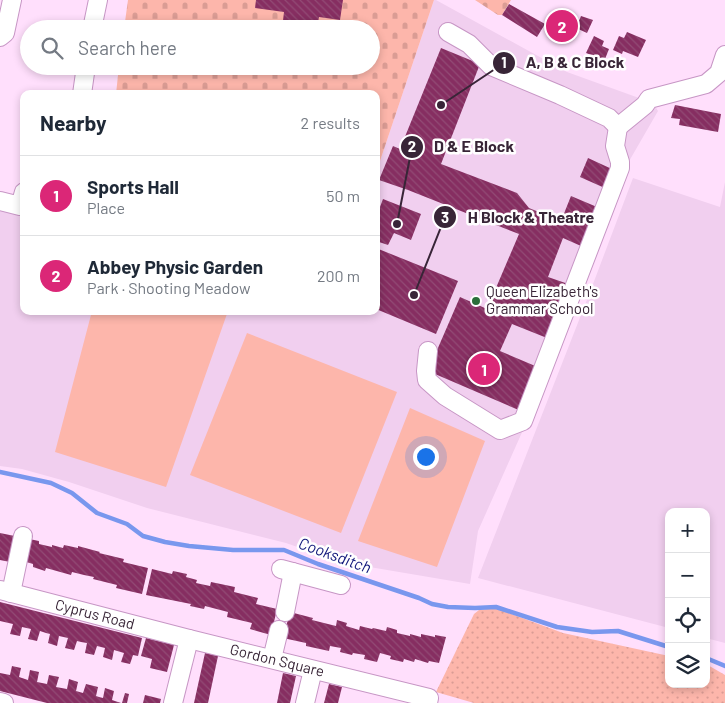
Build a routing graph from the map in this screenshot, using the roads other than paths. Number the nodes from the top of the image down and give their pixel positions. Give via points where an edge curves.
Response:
1 (12, 0) edge
2 (98, 0) edge
3 (94, 20) edge
4 (448, 32) dead end
5 (0, 37) edge
6 (725, 55) edge
7 (85, 75) edge
8 (83, 90) edge
9 (618, 127) junction
10 (0, 201) edge
11 (20, 206) edge
12 (428, 350) dead end
13 (23, 536) dead end
14 (341, 585) dead end
15 (6, 592) edge
16 (285, 612) dead end
17 (279, 630) dead end
18 (189, 639) junction
19 (272, 659) junction
20 (313, 670) junction
21 (429, 700) edge
22 (173, 703) edge
23 (305, 703) edge

1 - 5 street via 5,33
2 - 3 street
4 - 9 street via 469,44 491,66 560,94 609,118
6 - 9 street via 719,73 706,84 656,97
7 - 8 street
9 - 12 street via 615,146 620,168 522,422 500,430 445,396 427,380
10 - 11 street
13 - 15 street
14 - 16 street via 287,570
15 - 18 street, Cyprus Road
17 - 19 street
18 - 19 street, Gordon Square
18 - 22 street
19 - 20 street, Gordon Square
20 - 21 street, Gordon Square
20 - 23 street

